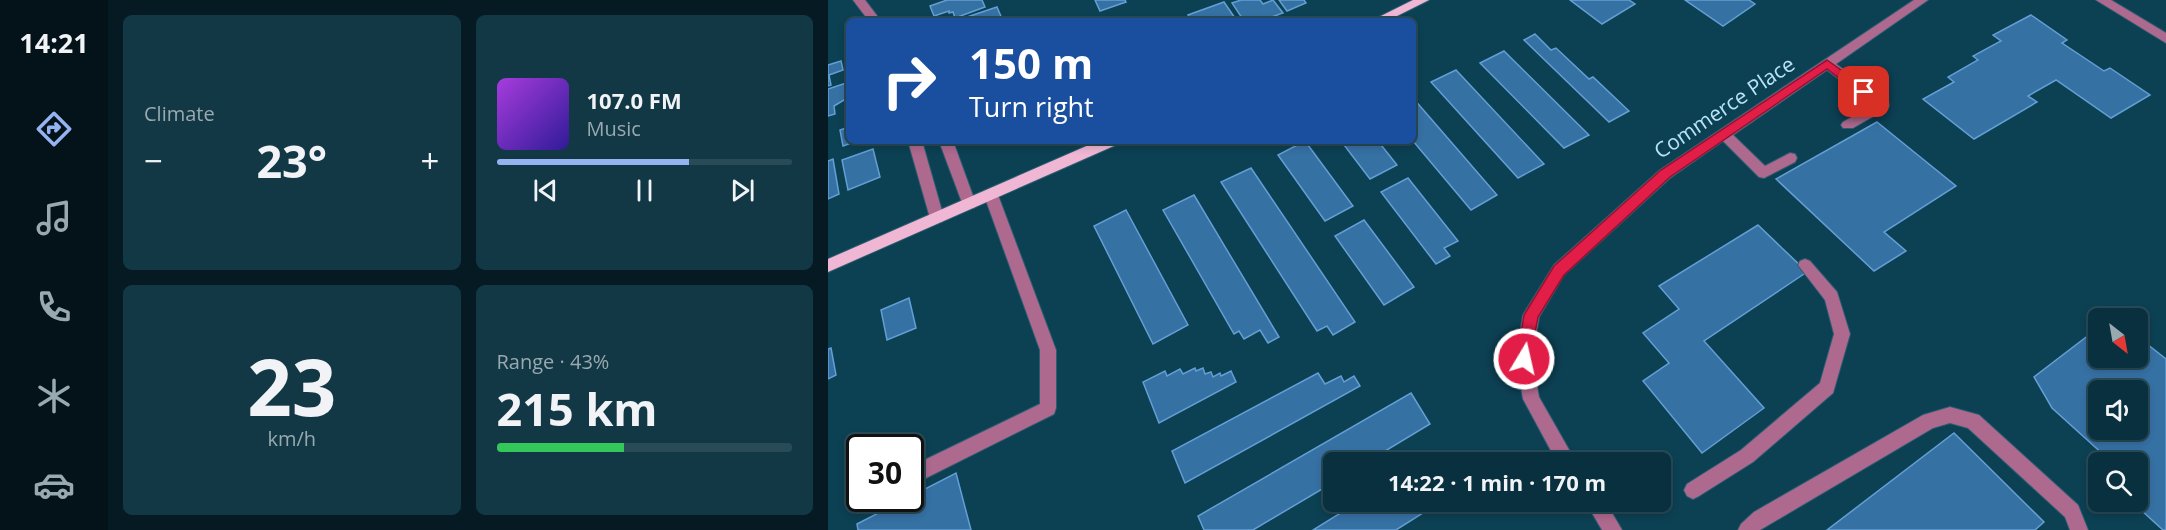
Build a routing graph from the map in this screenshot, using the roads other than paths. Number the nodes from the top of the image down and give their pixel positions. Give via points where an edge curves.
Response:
1 (859, 0) edge
2 (1423, 0) edge
3 (1922, 0) edge
4 (2102, 0) edge
5 (873, 18) edge
6 (1384, 18) edge
7 (2166, 39) edge
8 (1827, 64) junction
9 (1848, 125) dead end
10 (1724, 134) junction
11 (916, 144) edge
12 (947, 144) edge
13 (1104, 144) edge
14 (1790, 159) dead end
15 (991, 195) junction
16 (969, 204) junction
17 (937, 218) junction
18 (1804, 265) dead end
19 (828, 266) edge
20 (1561, 452) edge
21 (924, 470) edge
22 (1693, 490) dead end
23 (1601, 512) edge
24 (1613, 530) edge
25 (1747, 530) edge
26 (2079, 530) edge

1 - 5 street
2 - 6 main road
3 - 8 street, Commerce Place
4 - 7 street
8 - 9 street via 1883,105
8 - 10 street, Commerce Place
10 - 14 street via 1764,173
10 - 20 street, Commerce Place via 1665,174 1559,270 1531,315 1524,359 1531,399
11 - 17 street
12 - 16 street
13 - 15 main road
15 - 16 main road
15 - 21 street via 1048,350 1048,408
16 - 17 main road
17 - 19 main road
18 - 22 street via 1832,297 1842,334 1827,388 1747,456
23 - 24 street
25 - 26 street via 1760,518 1929,421 1950,415 1973,421 2072,511

